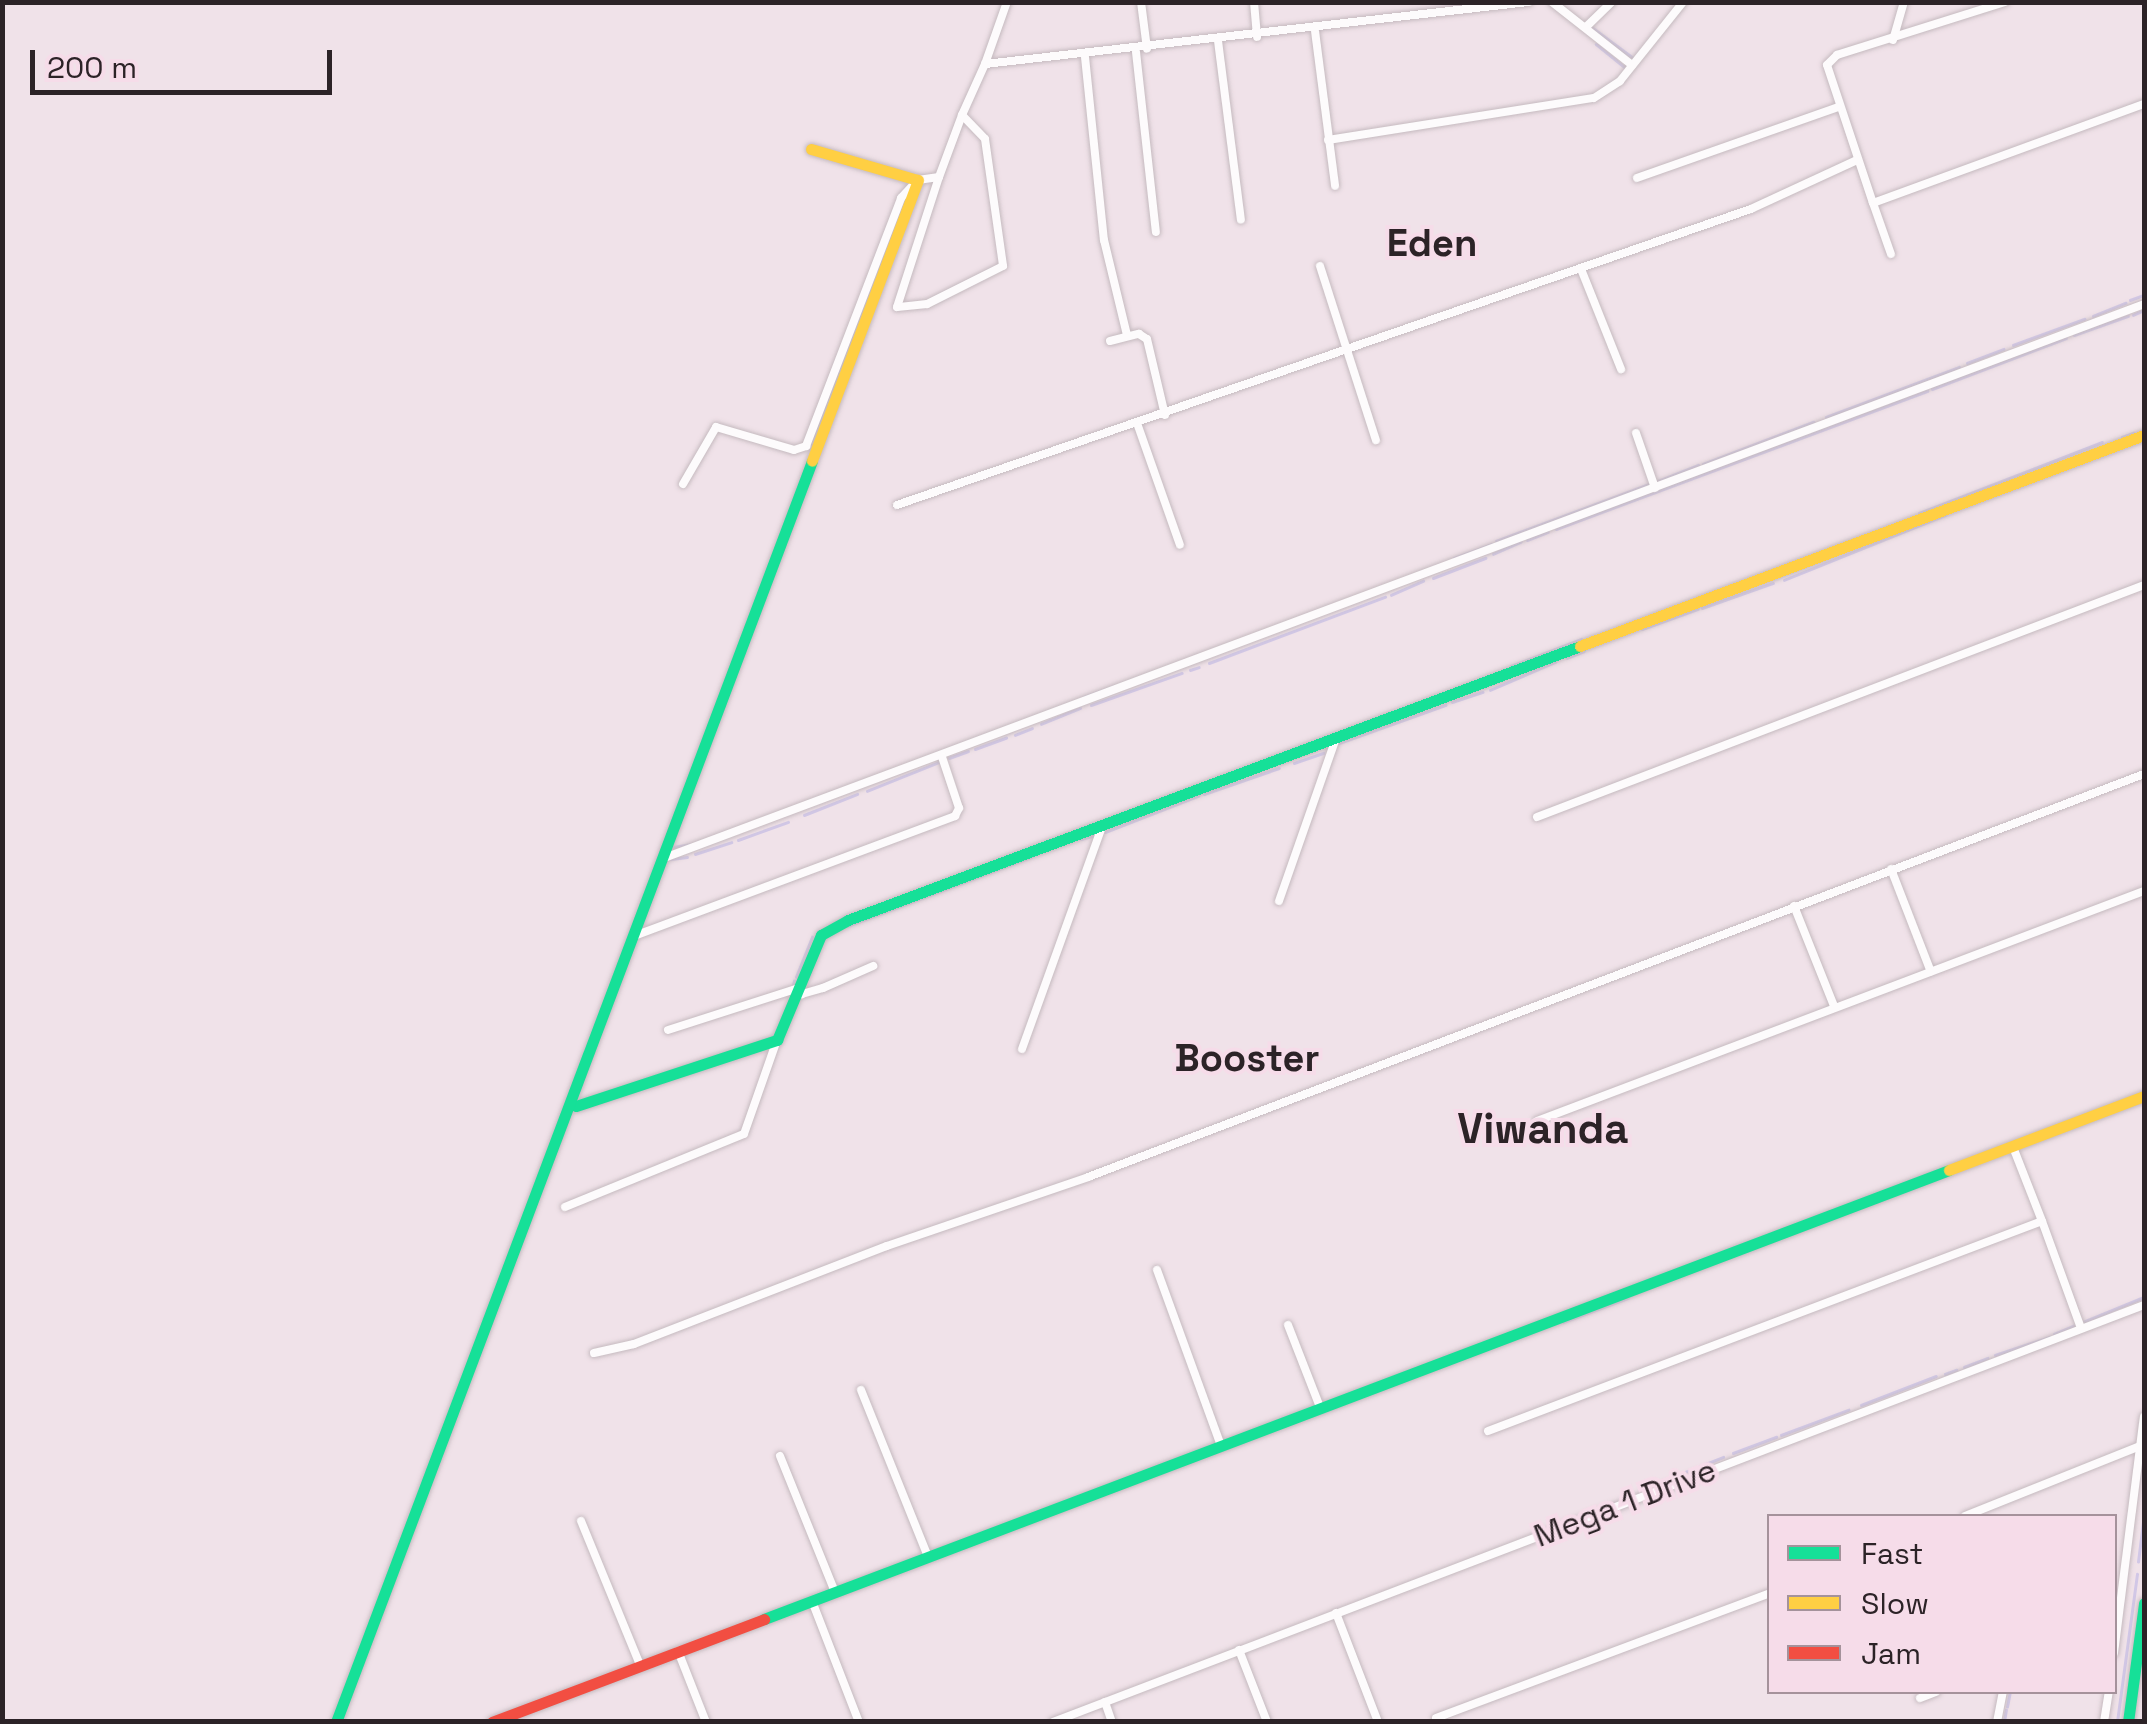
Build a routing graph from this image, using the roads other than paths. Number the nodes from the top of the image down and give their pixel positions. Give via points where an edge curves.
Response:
1 (1007, 2) edge
2 (1141, 2) edge
3 (1254, 2) edge
4 (1528, 2) edge
5 (1552, 2) edge
6 (1612, 2) edge
7 (1683, 2) edge
8 (1904, 2) edge
9 (2005, 2) edge
10 (1467, 6) edge
11 (1586, 27) junction
12 (1314, 30) junction
13 (1258, 37) junction
14 (1218, 40) junction
15 (1893, 40) junction
16 (1148, 50) junction
17 (1136, 52) junction
18 (1085, 57) junction
19 (985, 64) junction
20 (1632, 64) junction
21 (2144, 104) edge
22 (1838, 107) junction
23 (962, 115) junction
24 (1328, 140) junction
25 (810, 149) dead end
26 (1857, 160) junction
27 (939, 177) junction
28 (1638, 178) dead end
29 (918, 180) junction
30 (1335, 186) dead end
31 (1873, 202) junction
32 (1241, 220) dead end
33 (1156, 232) dead end
34 (1890, 254) dead end
35 (1320, 266) dead end
36 (1581, 269) junction
37 (2144, 304) edge
38 (1127, 335) junction
39 (1110, 341) dead end
40 (1347, 349) junction
41 (1620, 369) dead end
42 (1165, 414) junction
43 (1137, 423) junction
44 (1636, 433) dead end
45 (2144, 435) edge
46 (1376, 440) dead end
47 (683, 484) dead end
48 (1655, 488) junction
49 (896, 505) dead end
50 (1180, 545) dead end
51 (2144, 586) edge
52 (1335, 742) junction
53 (942, 757) junction
54 (2144, 774) edge
55 (1537, 817) dead end
56 (1102, 827) junction
57 (664, 858) junction
58 (1890, 869) junction
59 (2144, 891) edge
60 (1279, 901) dead end
61 (1794, 906) junction
62 (634, 936) junction
63 (874, 966) dead end
64 (1931, 972) junction
65 (796, 988) junction
66 (1834, 1006) junction
67 (668, 1030) dead end
68 (777, 1040) junction
69 (1022, 1050) dead end
70 (2144, 1096) edge
71 (576, 1106) dead end
72 (1537, 1122) dead end
73 (2013, 1147) junction
74 (565, 1207) dead end
75 (2042, 1221) junction
76 (1156, 1270) dead end
77 (2144, 1305) edge
78 (1288, 1325) dead end
79 (2081, 1328) junction
80 (594, 1353) dead end
81 (861, 1390) dead end
82 (1320, 1407) junction
83 (2144, 1417) edge
84 (1488, 1430) dead end
85 (1221, 1446) junction
86 (2142, 1446) edge
87 (780, 1456) dead end
88 (1969, 1514) edge
89 (582, 1521) dead end
90 (927, 1554) junction
91 (834, 1592) junction
92 (1767, 1594) edge
93 (812, 1601) junction
94 (2144, 1603) edge
95 (1336, 1613) junction
96 (2117, 1631) edge
97 (678, 1650) junction
98 (1239, 1650) junction
99 (640, 1665) junction
100 (1931, 1694) edge
101 (2003, 1694) edge
102 (2108, 1694) edge
103 (1920, 1698) dead end
104 (1105, 1702) junction
105 (1436, 1718) dead end
106 (336, 1722) edge
107 (492, 1722) edge
108 (706, 1722) edge
109 (859, 1722) edge
110 (1054, 1722) edge
111 (1112, 1722) edge
112 (1266, 1722) edge
113 (1378, 1722) edge
114 (1998, 1722) edge
115 (2104, 1722) edge
116 (2128, 1722) edge

1 - 19 street
2 - 16 street
3 - 13 street
4 - 10 street
5 - 11 street
6 - 11 street
7 - 20 street
8 - 15 street
9 - 15 street
10 - 12 street
11 - 20 street
12 - 13 street
12 - 24 street
13 - 14 street
14 - 16 street
14 - 32 street
15 - 22 street via 1837,55 1827,65
16 - 17 street
17 - 18 street
17 - 33 street
18 - 19 street
18 - 38 street via 1104,240
19 - 23 street
20 - 24 street via 1594,98
21 - 31 street
22 - 26 street
22 - 28 street
23 - 27 street
23 - 27 street via 986,139 1004,266 927,304 897,308
24 - 30 street
25 - 29 street
26 - 31 street
26 - 36 street via 1751,209
27 - 29 street
29 - 47 street via 900,198 806,446 794,450 716,427
29 - 57 street
31 - 34 street
35 - 40 street
36 - 40 street
36 - 41 street
37 - 48 street
38 - 39 street
38 - 42 street via 1148,339
40 - 42 street
40 - 46 street
42 - 43 street
43 - 49 street
43 - 50 street
44 - 48 street
45 - 52 street
48 - 53 street
51 - 55 street
52 - 56 street
52 - 60 street
53 - 57 street
53 - 62 street via 959,808 955,816
54 - 58 street
56 - 65 street via 828,930
56 - 69 street
57 - 62 street
58 - 61 street
58 - 64 street
59 - 64 street
61 - 66 street
61 - 80 street via 1088,1178
62 - 106 street
63 - 65 street via 802,994
64 - 66 street
65 - 67 street
65 - 68 street
66 - 72 street
68 - 71 street
68 - 74 street via 744,1134
70 - 73 street
73 - 75 street
73 - 82 street
75 - 79 street
75 - 84 street
76 - 85 street
77 - 79 street, Mega 1 Drive
78 - 82 street
79 - 95 street, Mega 1 Drive
81 - 90 street
82 - 85 street
83 - 86 street
85 - 90 street
86 - 88 street
86 - 96 street
87 - 91 street
89 - 99 street
90 - 91 street
91 - 93 street
92 - 105 street
93 - 97 street
93 - 109 street
94 - 116 street
95 - 98 street, Mega 1 Drive
95 - 113 street
97 - 99 street
97 - 108 street
98 - 104 street, Mega 1 Drive
98 - 112 street
99 - 107 street
100 - 103 street
101 - 114 street
102 - 115 street
104 - 110 street, Mega 1 Drive
104 - 111 street

